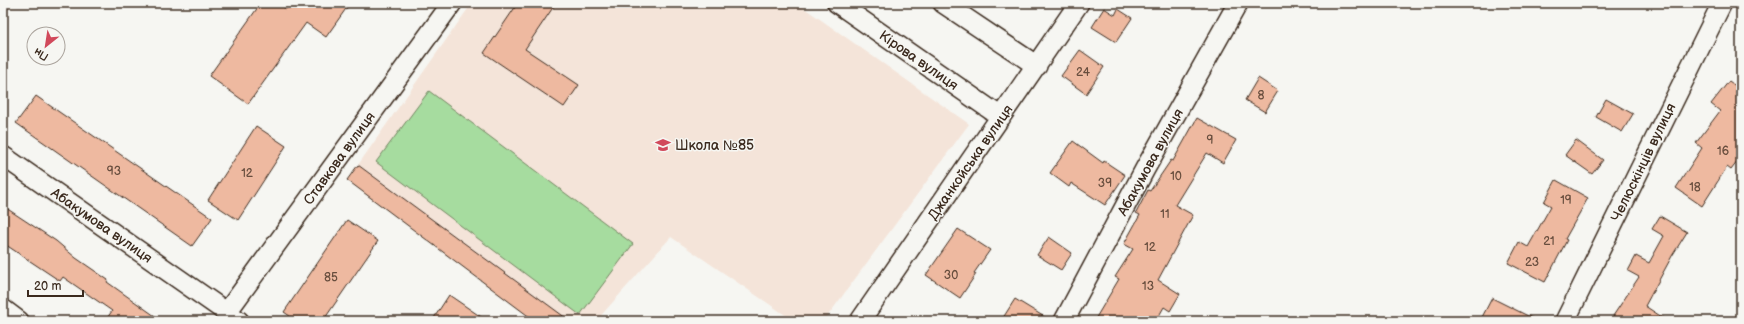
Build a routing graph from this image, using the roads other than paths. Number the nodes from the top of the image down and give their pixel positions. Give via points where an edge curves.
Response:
1 (452, 3) edge
2 (837, 3) edge
3 (943, 3) edge
4 (1079, 3) edge
5 (1238, 3) edge
6 (1722, 3) edge
7 (1037, 66) junction
8 (1002, 117) junction
9 (3, 156) edge
10 (3, 309) edge
11 (233, 317) edge
12 (20, 321) edge
13 (860, 321) edge
14 (1064, 321) edge
15 (1564, 321) edge

1 - 11 street, Ставкова вулиця
2 - 8 street, Кірова вулиця
3 - 7 street
4 - 7 street, Джанкойська вулиця
5 - 14 street, Абакумова вулиця via 1141,176
6 - 15 street, Челюскінців вулиця
7 - 8 street, Джанкойська вулиця
8 - 13 street, Джанкойська вулиця
9 - 11 street, Абакумова вулиця
10 - 12 street

